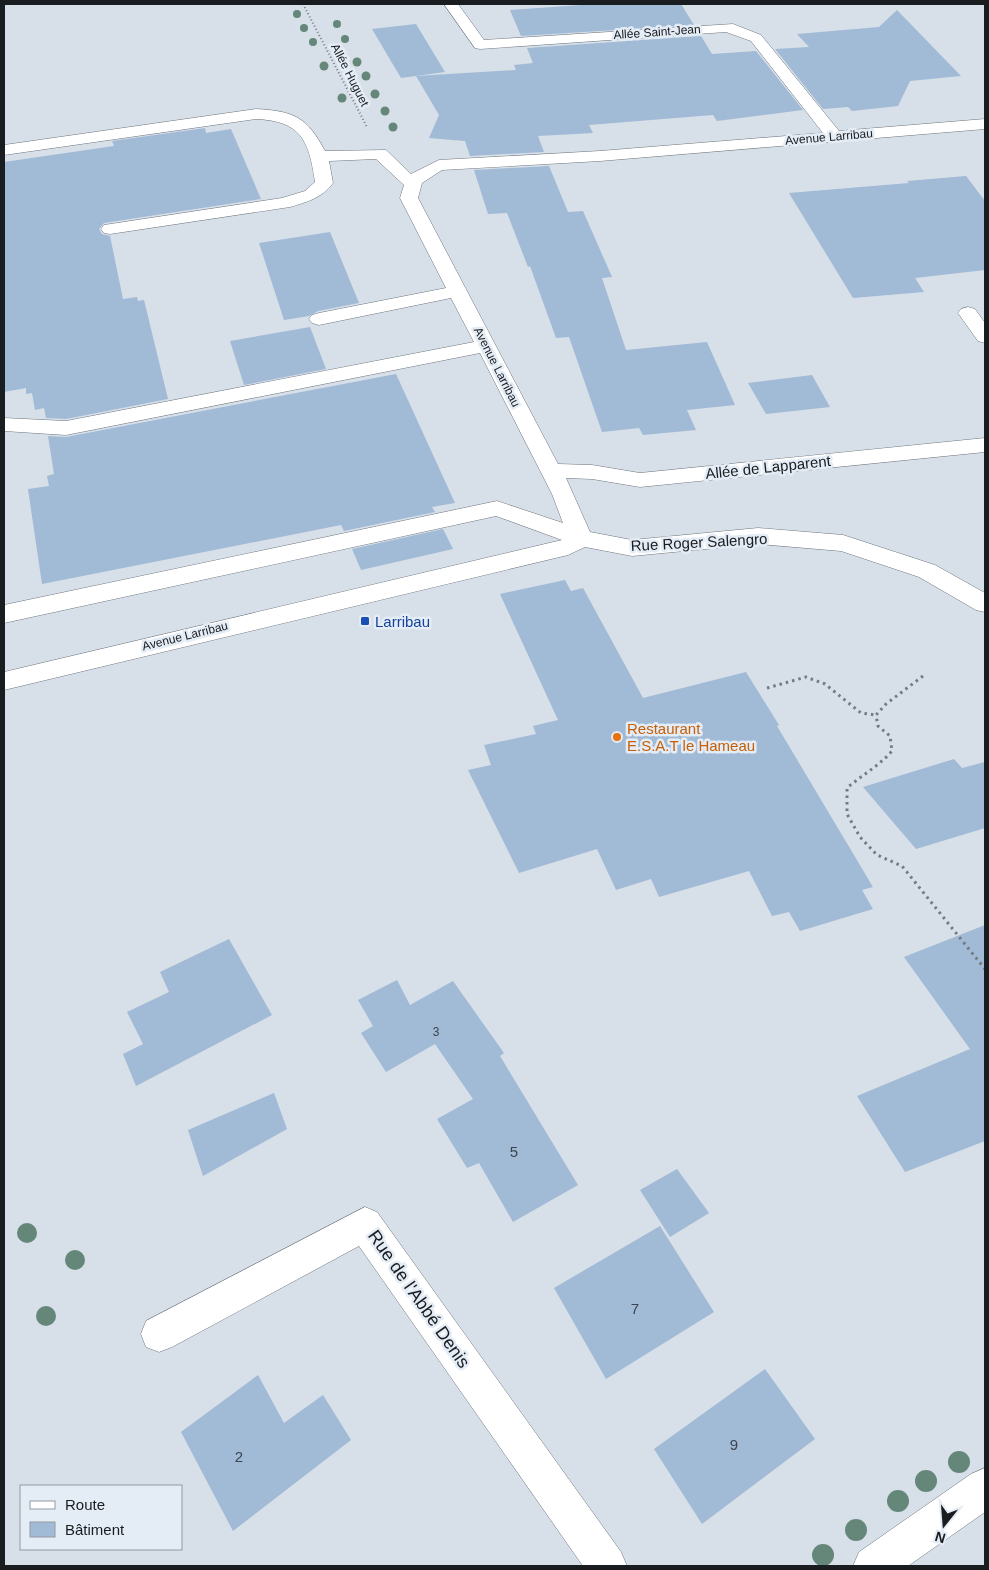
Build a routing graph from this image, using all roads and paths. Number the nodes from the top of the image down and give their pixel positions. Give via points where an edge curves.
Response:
1 (303, 4) edge
2 (451, 4) edge
3 (985, 124) edge
4 (835, 137) junction
5 (4, 150) edge
6 (380, 154) junction
7 (320, 156) junction
8 (411, 183) junction
9 (110, 229) dead end
10 (458, 291) junction
11 (968, 313) dead end
12 (319, 319) dead end
13 (985, 337) edge
14 (486, 346) junction
15 (4, 425) edge
16 (985, 445) edge
17 (551, 470) junction
18 (581, 538) junction
19 (985, 604) edge
20 (4, 614) edge
21 (923, 676) dead end
22 (4, 681) edge
23 (767, 688) dead end
24 (876, 715) junction
25 (985, 969) edge
26 (159, 1334) dead end
27 (985, 1488) edge
28 (607, 1566) edge
29 (873, 1566) edge

1 - 6 path, Allée Huguet
2 - 4 street, Allée Saint-Jean via 480,45 728,27 756,38
3 - 4 street, Avenue Larribau
4 - 8 street, Avenue Larribau via 439,165
5 - 7 street via 256,114 282,115 301,124
6 - 7 street
6 - 8 street
7 - 9 street via 324,183 311,195 284,203
8 - 10 street, Avenue Larribau via 409,198
10 - 12 street
10 - 14 street, Avenue Larribau
11 - 13 street
14 - 15 street via 66,428
14 - 17 street, Avenue Larribau
16 - 17 street, Allée de Lapparent via 640,480 592,472
17 - 18 street, Avenue Larribau via 568,502
18 - 19 street, Rue Roger Salengro via 632,548 758,536 843,543 927,571
18 - 20 street, Rue Roger Salengro via 497,508
18 - 22 street, Avenue Larribau via 568,547
21 - 24 path
23 - 24 path via 806,677 825,684 861,713
24 - 25 path via 878,726 890,736 892,751 879,766 847,788 847,814 860,837 877,855 902,866
26 - 28 street, Rue de l'Abbé Denis via 365,1224
27 - 29 street

